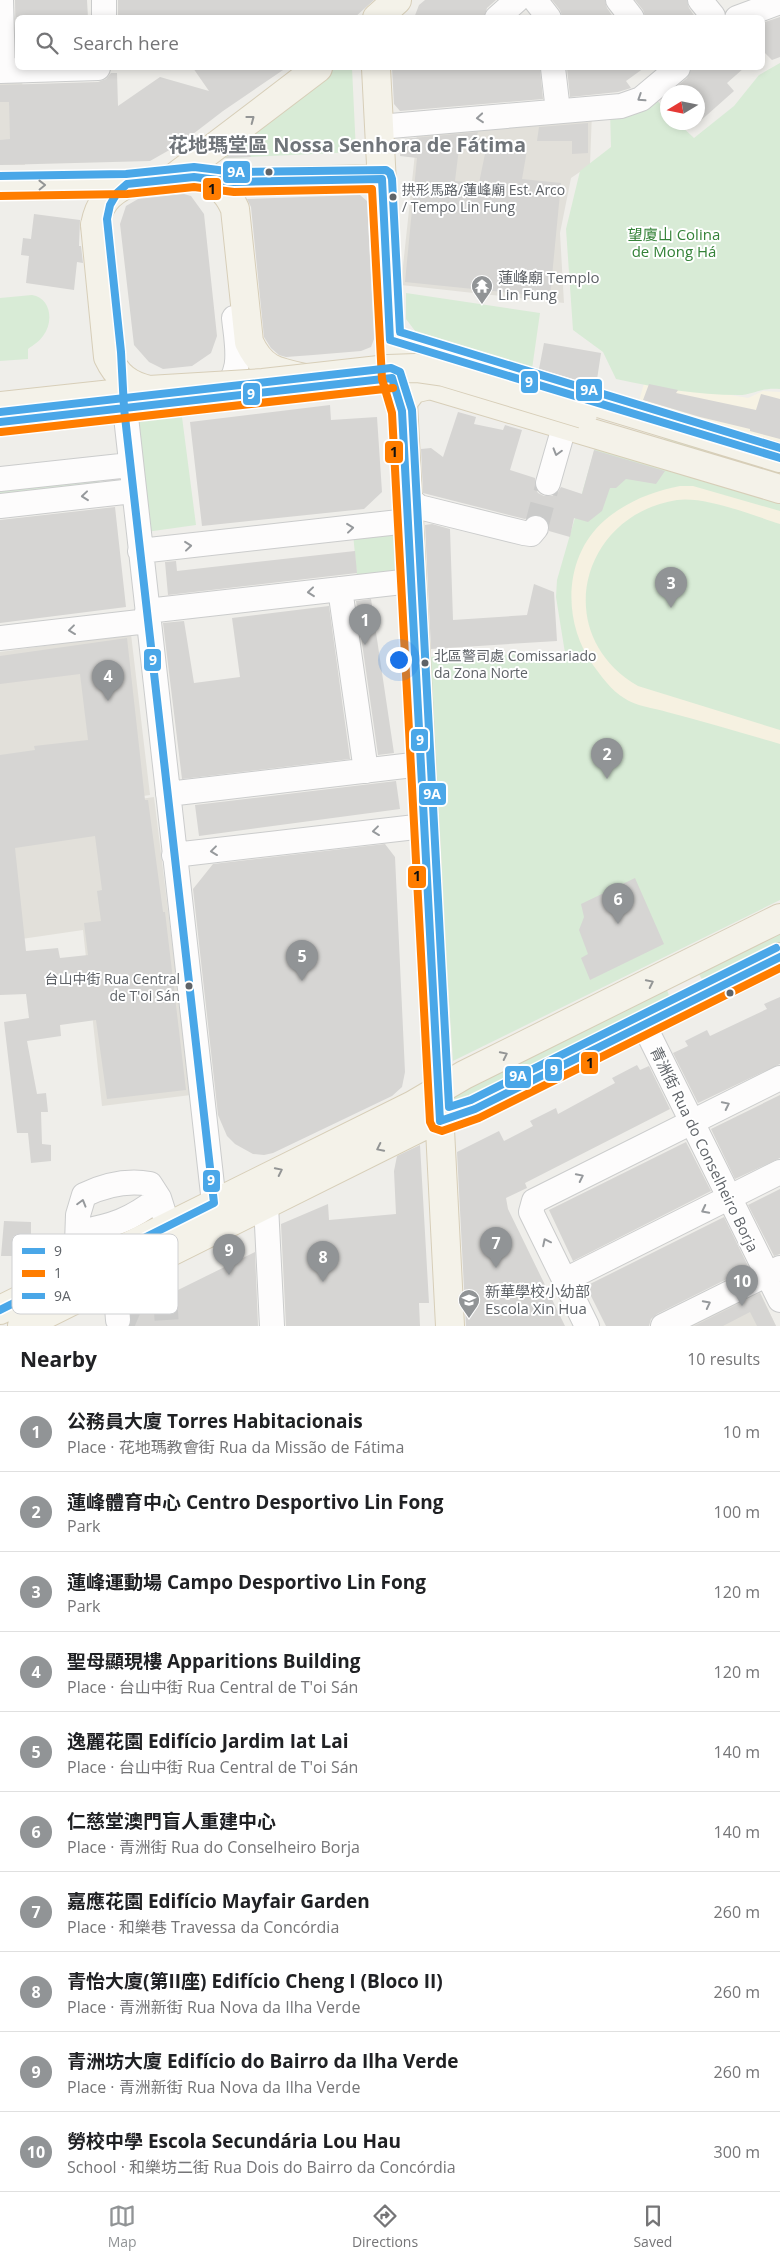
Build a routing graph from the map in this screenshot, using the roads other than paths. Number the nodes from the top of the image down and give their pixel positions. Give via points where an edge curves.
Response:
1 (1, 0) edge
2 (104, 0) edge
3 (517, 0) edge
4 (535, 0) edge
5 (618, 0) edge
6 (780, 2) edge
7 (104, 15) edge
8 (500, 15) edge
9 (546, 15) edge
10 (630, 15) edge
11 (745, 15) edge
12 (33, 70) edge
13 (316, 70) edge
14 (376, 70) edge
15 (554, 70) edge
16 (676, 70) edge
17 (2, 71) edge
18 (558, 111) junction
19 (379, 126) junction
20 (191, 179) junction
21 (382, 179) junction
22 (127, 184) junction
23 (0, 186) edge
24 (390, 336) junction
25 (304, 378) junction
26 (392, 378) junction
27 (149, 390) junction
28 (214, 398) junction
29 (0, 406) edge
30 (124, 408) junction
31 (402, 411) junction
32 (578, 421) junction
33 (0, 422) edge
34 (691, 430) junction
35 (753, 450) junction
36 (780, 458) edge
37 (130, 465) junction
38 (746, 478) junction
39 (0, 480) edge
40 (548, 483) tunnel mouth
41 (780, 489) edge
42 (133, 491) junction
43 (0, 506) edge
44 (410, 509) junction
45 (536, 528) dead end
46 (140, 551) junction
47 (411, 581) junction
48 (340, 589) junction
49 (147, 616) junction
50 (0, 638) edge
51 (421, 764) junction
52 (366, 771) junction
53 (168, 794) junction
54 (424, 826) junction
55 (174, 855) junction
56 (780, 918) edge
57 (780, 957) edge
58 (693, 961) junction
59 (709, 992) junction
60 (644, 1025) junction
61 (780, 1078) edge
62 (438, 1090) junction
63 (440, 1121) junction
64 (692, 1122) junction
65 (780, 1172) edge
66 (729, 1197) junction
67 (159, 1198) junction
68 (225, 1198) junction
69 (272, 1202) junction
70 (78, 1232) joint
71 (168, 1234) edge
72 (178, 1237) edge
73 (178, 1241) edge
74 (774, 1271) edge
75 (565, 1280) junction
76 (780, 1300) edge
77 (12, 1304) edge
78 (0, 1310) edge
79 (46, 1314) edge
80 (54, 1314) edge
81 (118, 1314) edge
82 (118, 1320) dead end
83 (6, 1326) edge
84 (22, 1326) edge
85 (43, 1326) edge
86 (272, 1326) edge
87 (450, 1326) edge
88 (587, 1326) edge
89 (663, 1326) edge

1 - 17 street
2 - 7 street
3 - 8 street
4 - 9 street
5 - 10 street
6 - 11 street
12 - 17 street
20 -> 13 main road
14 - 19 main road
15 - 18 street
16 -> 18 street via 632,104
18 -> 19 street
19 - 21 main road
20 - 21 main road via 234,182
20 - 22 main road
20 - 25 main road via 220,186 230,196 235,209 249,342 255,355 276,372
20 - 28 street via 207,184 222,207 238,361 235,376
21 - 24 main road
23 -> 22 main road
22 - 27 main road, bridge via 104,199 97,211 95,224 108,356 123,380
22 - 30 street via 110,205 107,219
24 - 26 main road
24 - 34 main road
25 - 27 main road, bridge
25 - 32 main road, bridge via 388,369 444,372
26 - 28 main road
26 - 31 main road
27 - 29 main road, bridge
28 - 30 main road
30 - 33 main road
30 - 37 street
31 - 32 main road via 403,402 414,389 430,385
31 - 44 main road
32 - 34 main road
32 - 38 main road via 683,461
32 -> 40 street via 562,434
34 - 35 main road
35 - 36 main road
35 - 38 main road via 745,453 742,461
37 - 39 street
37 - 42 street
38 - 41 main road
42 -> 43 street
42 - 46 street
44 - 45 street via 529,534
46 -> 44 street
44 - 47 main road
46 - 49 street
47 - 48 street
47 - 51 main road
48 -> 49 street
48 - 52 street
49 -> 50 street
49 - 53 street
51 - 52 street
51 - 54 main road
52 - 53 street
53 - 55 street
54 -> 55 street
54 - 62 main road
55 - 68 street via 210,1163
56 - 58 main road
57 - 59 main road
58 - 59 main road via 697,983
62 -> 58 main road
59 - 60 main road
60 - 63 main road via 475,1108
60 - 64 street, 青洲街 Rua do Conselheiro Borja
64 -> 61 street
62 - 63 main road
68 -> 62 main road
63 -> 69 main road via 423,1126
63 - 87 main road
64 - 66 street, 青洲街 Rua do Conselheiro Borja
75 -> 64 street via 531,1212 532,1204 542,1196
65 - 66 street
66 - 74 street, 青洲街 Rua do Conselheiro Borja
66 -> 75 street
67 - 70 street via 139,1213 110,1227
70 -> 67 street via 78,1215 84,1195 95,1189 134,1181 150,1184
67 - 71 street
68 - 69 main road
68 - 72 main road
69 - 73 main road
69 - 86 street
74 - 76 street, 青洲街 Rua do Conselheiro Borja
89 -> 74 street
75 - 88 street
77 - 78 main road
78 - 83 main road
79 - 84 main road
80 - 85 main road
81 - 82 street

